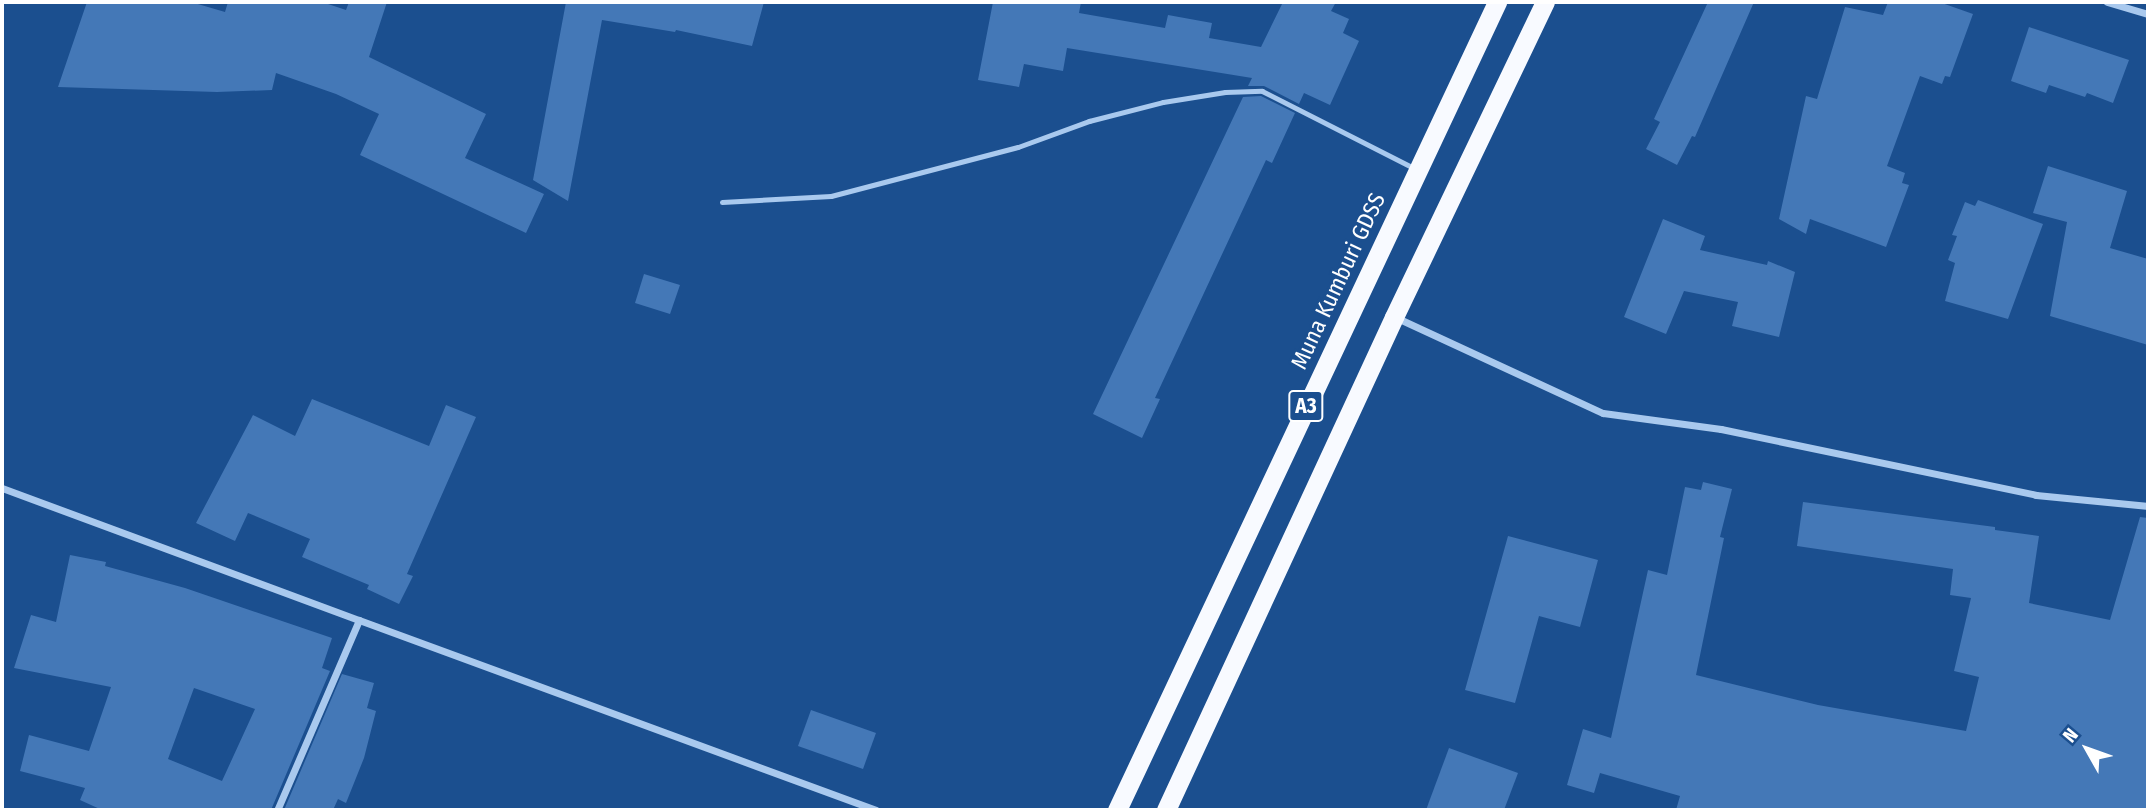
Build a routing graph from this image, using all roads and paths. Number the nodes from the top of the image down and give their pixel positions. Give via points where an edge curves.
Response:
1 (1497, 2) edge
2 (1545, 2) edge
3 (2107, 2) edge
4 (2148, 13) edge
5 (1417, 170) junction
6 (722, 202) dead end
7 (1394, 317) junction
8 (2, 488) edge
9 (2148, 506) edge
10 (359, 620) junction
11 (277, 810) edge
12 (876, 810) edge
13 (1117, 810) edge
14 (1167, 810) edge

1 - 5 highway, Muna Kumburi GDSS / A3
2 - 7 highway, A3
3 - 4 street
5 - 6 lane via 1262,91 1225,92 1089,121 1018,147 831,196
5 - 13 highway, Muna Kumburi GDSS / A3
7 - 9 street via 1603,413 1721,429 2036,495
7 - 14 highway, A3
8 - 10 street
10 - 11 street
10 - 12 street

